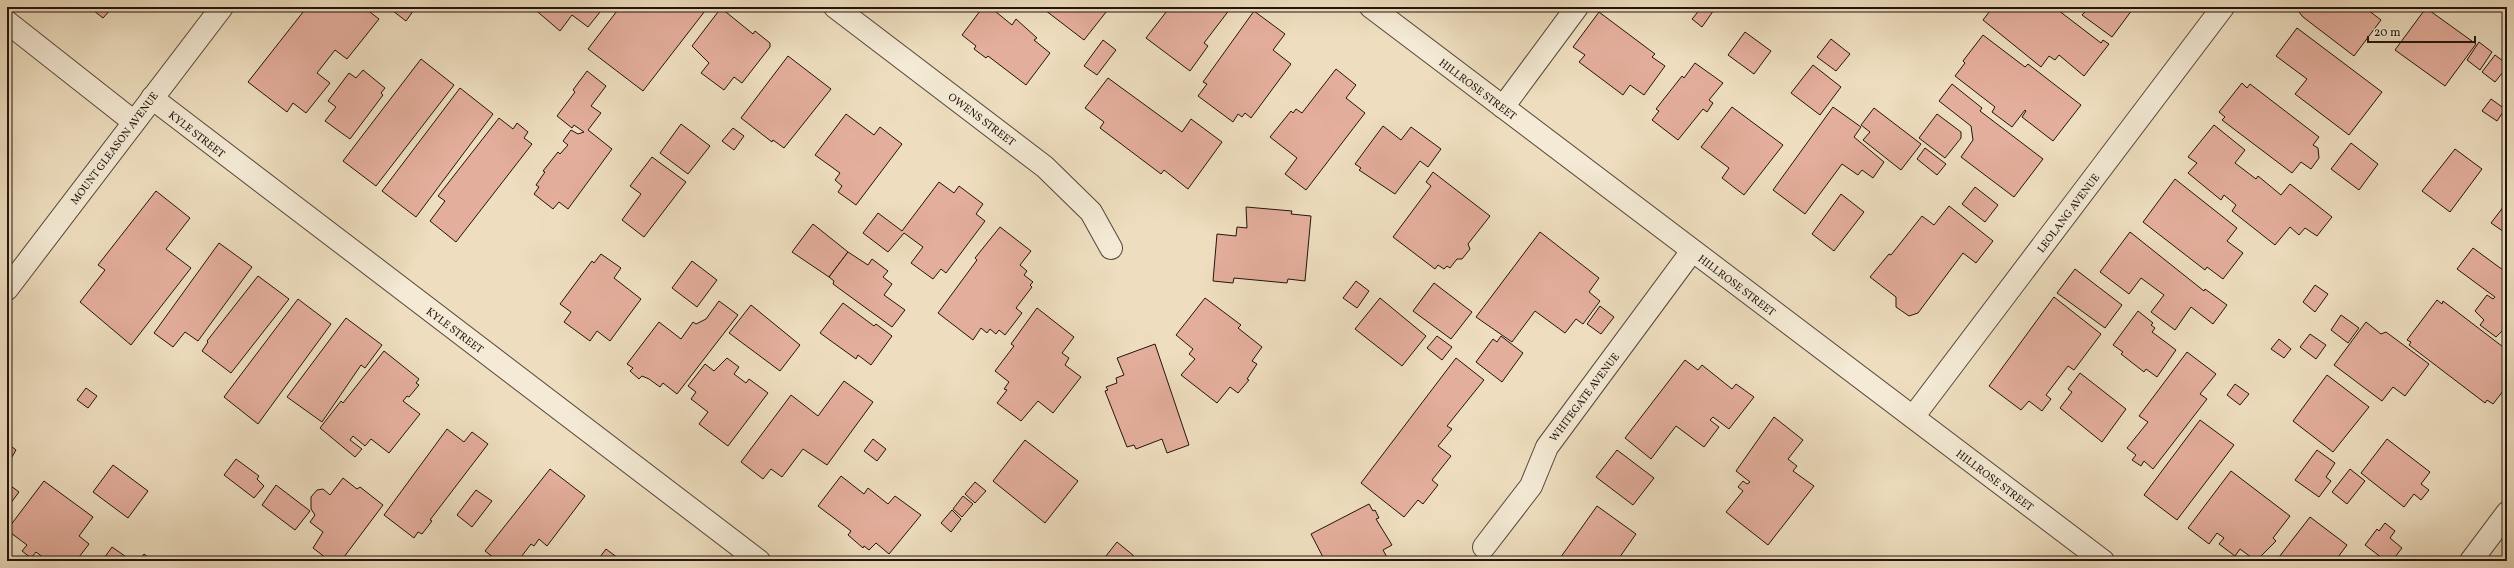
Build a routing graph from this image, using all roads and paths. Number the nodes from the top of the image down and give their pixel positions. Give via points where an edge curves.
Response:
1 (222, 7) edge
2 (835, 7) edge
3 (1371, 7) edge
4 (1578, 7) edge
5 (2223, 7) edge
6 (7, 22) edge
7 (152, 98) junction
8 (1502, 107) junction
9 (134, 122) junction
10 (1111, 248) dead end
11 (1692, 251) junction
12 (7, 289) edge
13 (1913, 417) junction
14 (2507, 513) edge
15 (1484, 547) dead end
16 (759, 561) edge
17 (2103, 561) edge
18 (2471, 561) edge

1 - 7 street, MOUNT GLEASON AVENUE
2 - 10 street, OWENS STREET via 1045,167 1091,212
3 - 8 street, HILLROSE STREET
4 - 8 street
5 - 13 street, LEOLANG AVENUE
6 - 9 street
7 - 9 street, MOUNT GLEASON AVENUE
7 - 16 street, KYLE STREET
8 - 11 street, HILLROSE STREET
9 - 12 street, MOUNT GLEASON AVENUE
11 - 13 street, HILLROSE STREET
11 - 15 street, WHITEGATE AVENUE via 1547,446 1531,486
13 - 17 street, HILLROSE STREET
14 - 18 street

